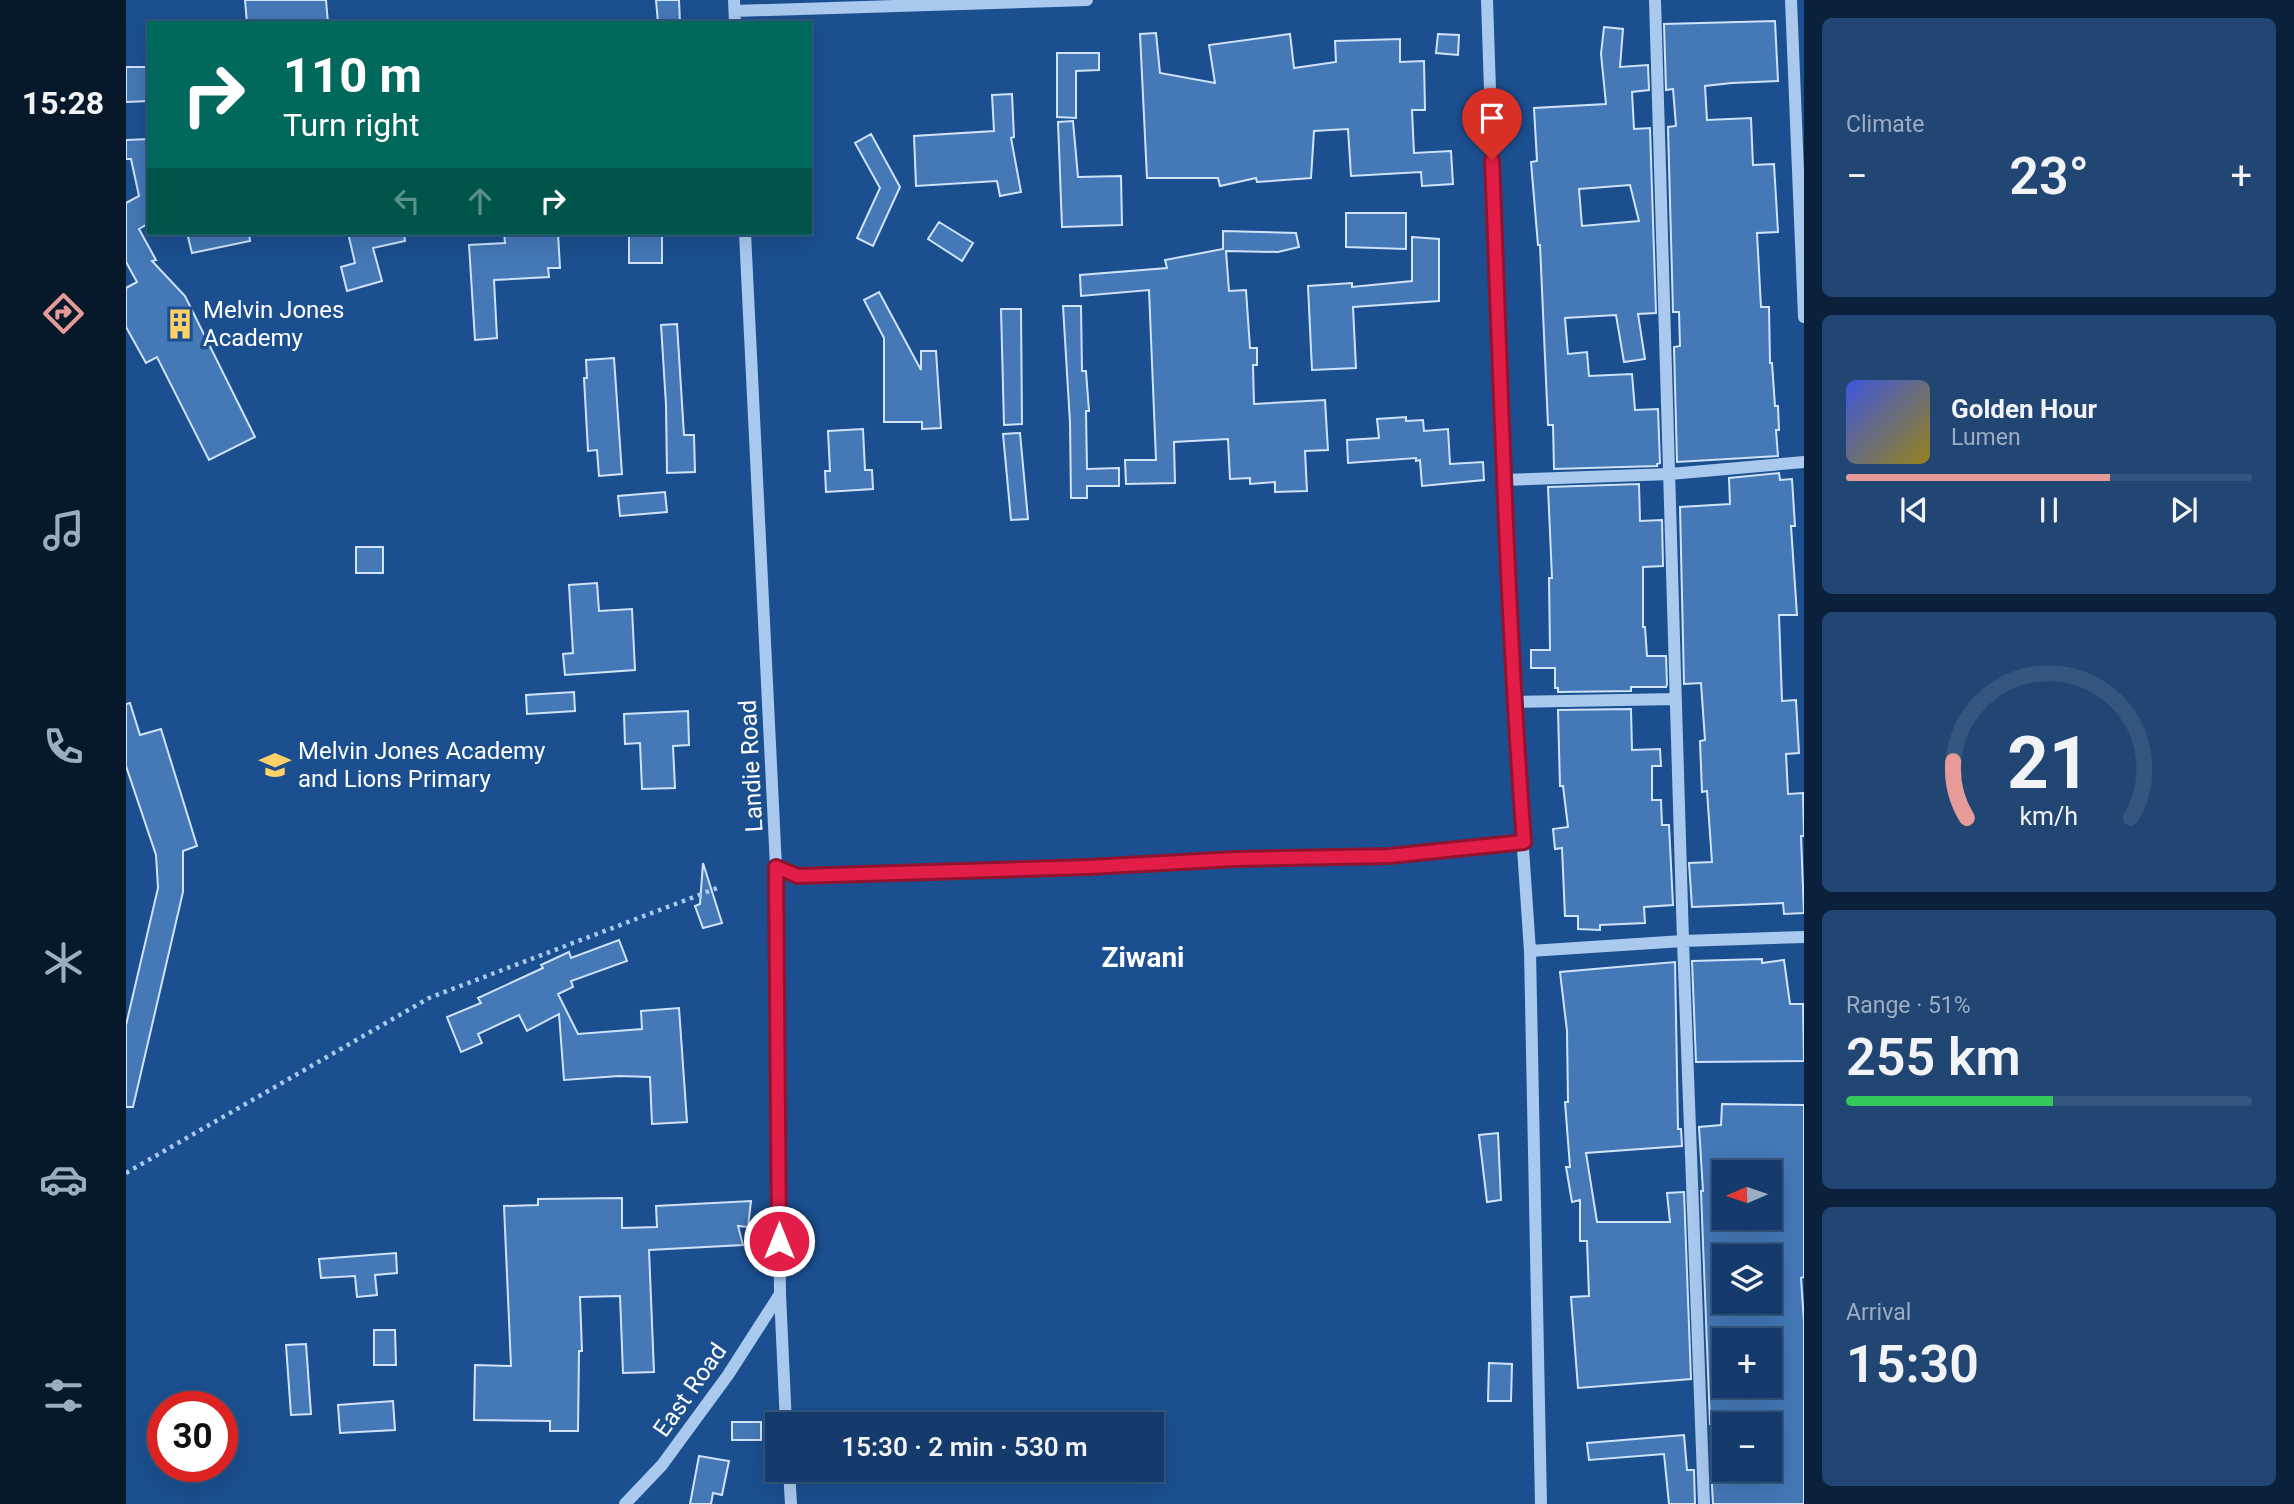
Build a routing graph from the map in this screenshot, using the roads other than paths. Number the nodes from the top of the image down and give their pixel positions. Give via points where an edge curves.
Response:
1 (1087, 0) edge
2 (1487, 0) edge
3 (1655, 0) edge
4 (1791, 0) edge
5 (735, 11) edge
6 (746, 235) edge
7 (1804, 317) edge
8 (1804, 462) edge
9 (1670, 474) junction
10 (1503, 480) junction
11 (1676, 699) junction
12 (1513, 702) junction
13 (1524, 842) junction
14 (776, 867) junction
15 (1804, 937) edge
16 (1683, 941) junction
17 (1530, 951) junction
18 (780, 1294) junction
19 (785, 1412) edge
20 (789, 1482) edge
21 (625, 1504) edge
22 (790, 1504) edge
23 (1541, 1504) edge
24 (1704, 1504) edge

1 - 5 street
2 - 10 street
3 - 9 street
4 - 7 street
6 - 14 street, Landie Road
8 - 9 street
9 - 10 street
9 - 11 street
10 - 12 street
11 - 12 street
11 - 16 street
12 - 13 street
13 - 14 street via 1389,856 1074,867 798,876
13 - 17 street
14 - 18 street, Landie Road
15 - 16 street
16 - 17 street
16 - 24 street
17 - 23 street
18 - 19 street, Landie Road
18 - 21 street, East Road via 662,1465
20 - 22 street

